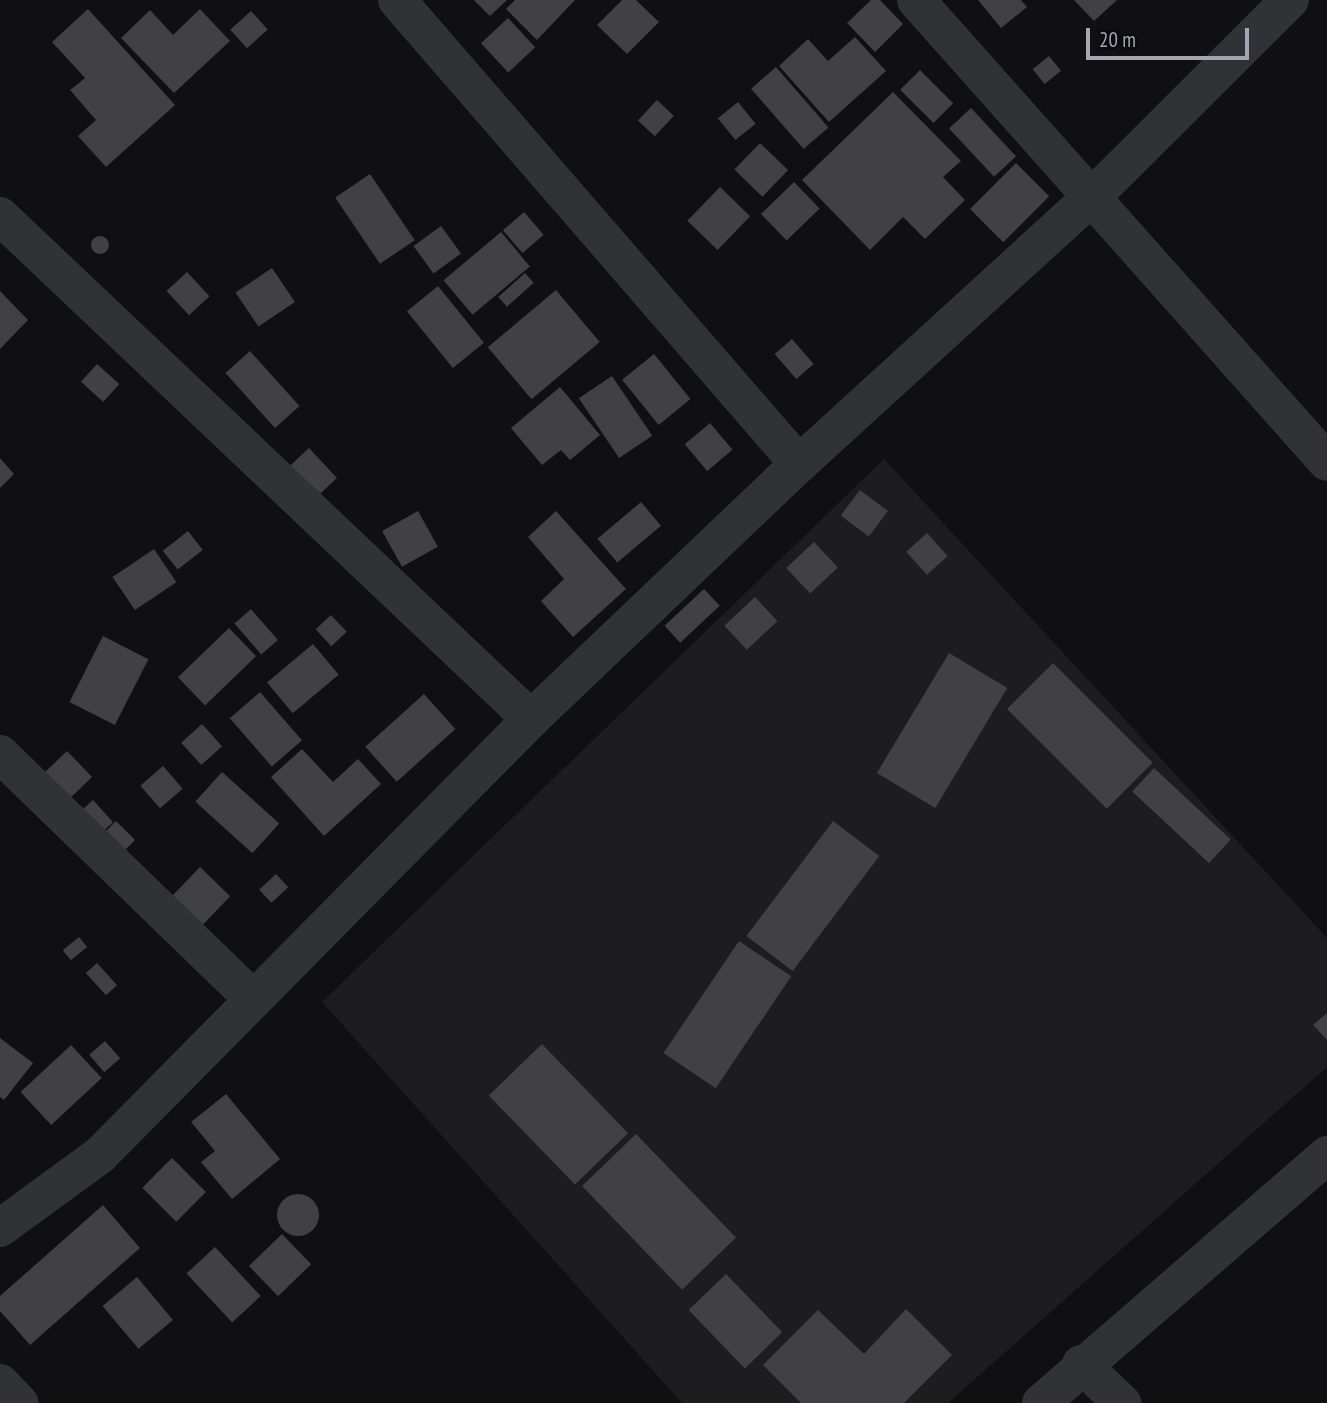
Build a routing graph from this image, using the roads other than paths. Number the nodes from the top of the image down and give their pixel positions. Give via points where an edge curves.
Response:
1 (397, 0) edge
2 (916, 0) edge
3 (1290, 0) edge
4 (1093, 196) junction
5 (0, 216) edge
6 (1327, 462) edge
7 (799, 464) junction
8 (531, 719) junction
9 (0, 754) edge
10 (253, 999) junction
11 (1327, 1155) edge
12 (0, 1228) edge
13 (1081, 1364) junction
14 (0, 1383) edge
15 (19, 1403) edge
16 (1041, 1403) edge
17 (1122, 1403) edge

1 - 7 street
2 - 4 street
3 - 4 street
4 - 6 street
4 - 7 street
5 - 8 street
7 - 8 street
8 - 10 street
9 - 10 street
10 - 12 street via 100,1155
11 - 13 street
13 - 16 street
13 - 17 street
14 - 15 street

